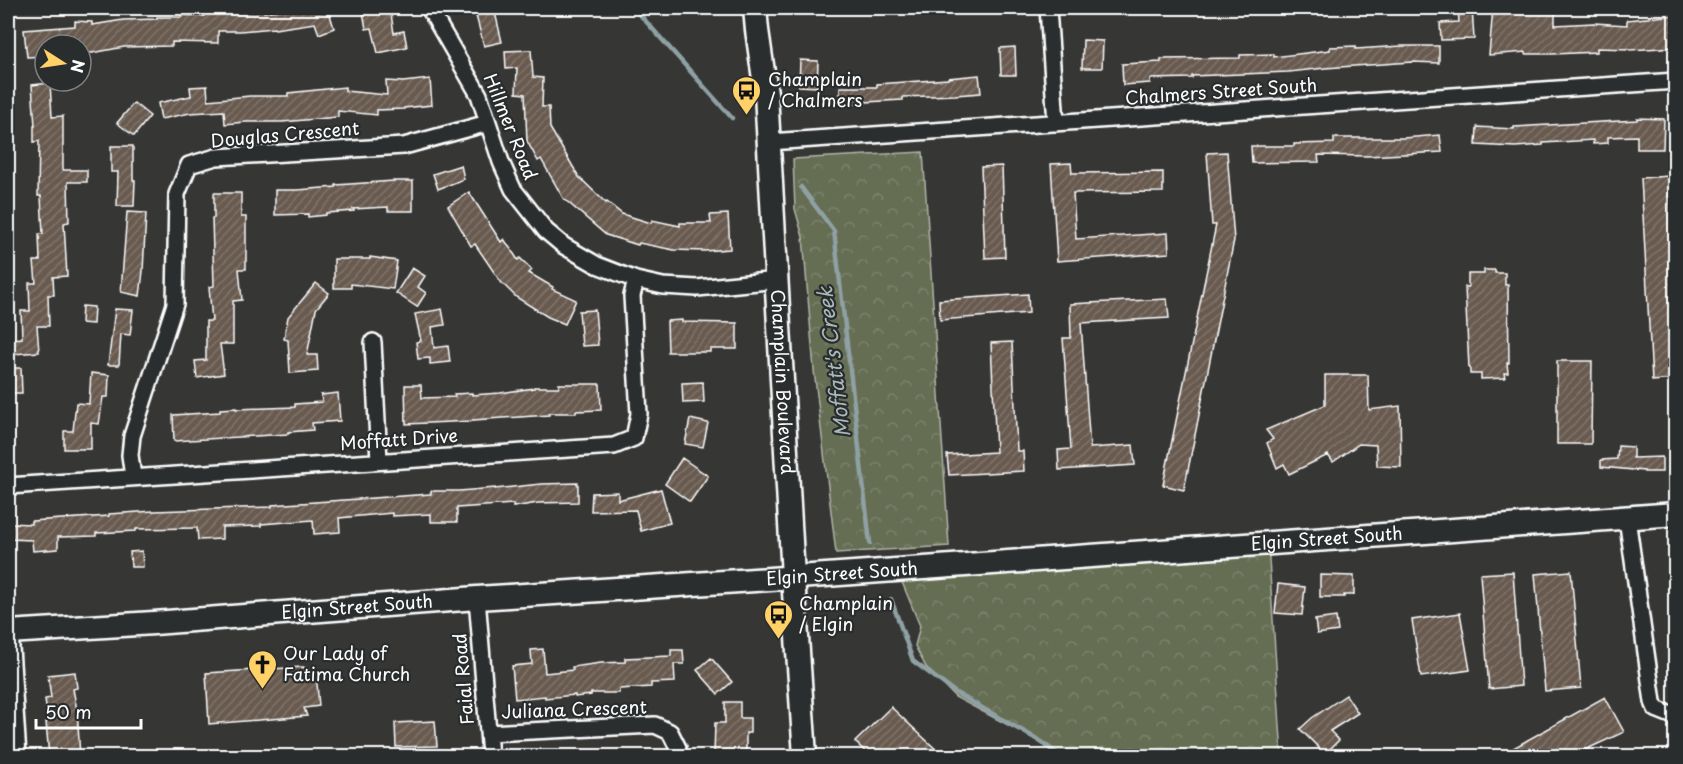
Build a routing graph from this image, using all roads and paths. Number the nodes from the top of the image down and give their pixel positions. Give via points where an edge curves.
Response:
1 (429, 8) edge
2 (755, 8) edge
3 (1048, 8) edge
4 (1676, 81) edge
5 (488, 123) junction
6 (1056, 123) junction
7 (769, 142) junction
8 (636, 280) junction
9 (777, 280) junction
10 (373, 342) dead end
11 (379, 461) junction
12 (133, 477) junction
13 (8, 486) edge
14 (1676, 514) edge
15 (1627, 518) junction
16 (793, 577) junction
17 (477, 598) junction
18 (9, 632) edge
19 (1676, 717) edge
20 (488, 733) junction
21 (18, 756) edge
22 (490, 756) edge
23 (678, 756) edge
24 (805, 756) edge

1 - 5 street, Hillmer Road via 479,95
2 - 7 street, Champlain Boulevard
3 - 6 street
4 - 6 street, Chalmers Street South
5 - 8 street, Hillmer Road via 513,189 546,231 597,265
5 - 12 street, Douglas Crescent via 404,146 216,158 189,165 177,194 175,304 132,436
6 - 7 street, Chalmers Street South
7 - 9 street, Champlain Boulevard
8 - 9 street, Hillmer Road via 697,288
8 - 11 street, Moffatt Drive via 632,296 639,414 633,438 614,446
9 - 16 street, Champlain Boulevard
10 - 11 street
11 - 12 street, Moffatt Drive
12 - 13 street, Moffatt Drive
14 - 15 street, Elgin Street South
15 - 16 street, Elgin Street South
15 - 19 street via 1653,702 1656,709
16 - 17 street, Elgin Street South
16 - 24 street, Champlain Boulevard
17 - 18 street, Elgin Street South
17 - 20 street, Faial Road
18 - 21 street
20 - 22 street, Faial Road
20 - 23 street, Juliana Crescent via 655,725 670,732

